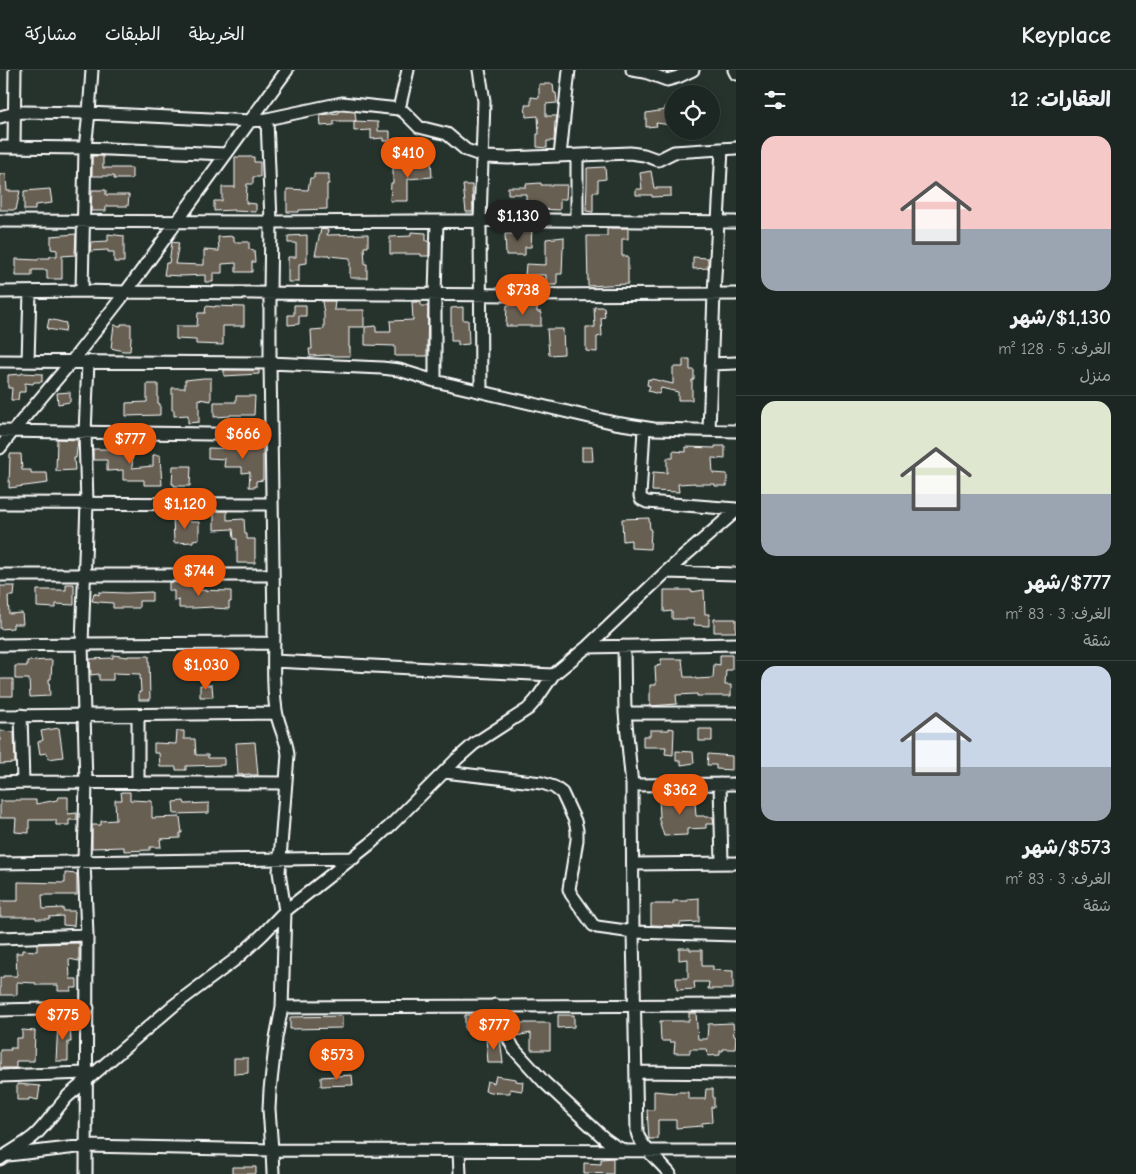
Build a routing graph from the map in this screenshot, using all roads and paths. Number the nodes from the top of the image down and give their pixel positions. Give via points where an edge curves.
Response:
1 (15, 70) edge
2 (92, 70) edge
3 (287, 70) edge
4 (408, 70) edge
5 (479, 70) edge
6 (569, 70) edge
7 (632, 70) edge
8 (693, 70) edge
9 (734, 70) edge
10 (736, 74) edge
11 (400, 110) junction
12 (15, 113) junction
13 (89, 113) junction
14 (0, 117) edge
15 (267, 119) junction
16 (250, 121) junction
17 (0, 147) edge
18 (14, 147) junction
19 (85, 148) junction
20 (736, 148) edge
21 (722, 149) junction
22 (226, 154) junction
23 (483, 156) junction
24 (560, 156) junction
25 (577, 156) junction
26 (0, 221) edge
27 (84, 221) junction
28 (437, 221) junction
29 (480, 221) junction
30 (577, 221) junction
31 (177, 222) junction
32 (271, 222) junction
33 (718, 222) junction
34 (736, 222) edge
35 (82, 291) junction
36 (0, 292) edge
37 (30, 292) junction
38 (126, 292) junction
39 (270, 294) junction
40 (714, 294) junction
41 (736, 294) edge
42 (435, 295) junction
43 (481, 295) junction
44 (0, 361) edge
45 (28, 361) junction
46 (72, 361) junction
47 (88, 362) junction
48 (270, 363) junction
49 (711, 364) junction
50 (736, 364) edge
51 (436, 381) junction
52 (481, 392) junction
53 (644, 428) junction
54 (13, 430) junction
55 (709, 430) junction
56 (0, 431) edge
57 (736, 431) edge
58 (85, 433) junction
59 (271, 435) junction
60 (0, 448) edge
61 (0, 503) edge
62 (87, 503) junction
63 (272, 504) junction
64 (736, 510) edge
65 (666, 572) junction
66 (85, 574) junction
67 (736, 574) edge
68 (0, 575) edge
69 (273, 575) junction
70 (274, 643) junction
71 (82, 644) junction
72 (736, 644) edge
73 (0, 646) edge
74 (624, 646) junction
75 (587, 647) junction
76 (274, 661) junction
77 (553, 675) junction
78 (276, 713) junction
79 (625, 713) junction
80 (736, 713) edge
81 (21, 715) junction
82 (85, 715) junction
83 (138, 715) junction
84 (0, 716) edge
85 (444, 772) junction
86 (22, 782) junction
87 (0, 783) edge
88 (86, 783) junction
89 (138, 783) junction
90 (286, 783) junction
91 (720, 784) junction
92 (736, 784) edge
93 (632, 785) junction
94 (354, 858) junction
95 (281, 859) junction
96 (84, 861) junction
97 (0, 863) edge
98 (722, 863) junction
99 (736, 863) edge
100 (634, 864) junction
101 (285, 911) junction
102 (634, 932) junction
103 (87, 935) junction
104 (736, 935) edge
105 (0, 938) edge
106 (496, 1005) junction
107 (736, 1005) edge
108 (634, 1006) junction
109 (282, 1007) junction
110 (88, 1008) junction
111 (0, 1010) edge
112 (636, 1072) junction
113 (736, 1073) edge
114 (0, 1076) edge
115 (86, 1077) junction
116 (86, 1146) junction
117 (272, 1150) junction
118 (736, 1150) edge
119 (459, 1151) junction
120 (626, 1151) junction
121 (650, 1151) junction
122 (2, 1157) edge
123 (86, 1174) edge
124 (273, 1174) edge
125 (460, 1174) edge
126 (670, 1174) edge

1 - 12 street
2 - 13 street
3 - 16 street
4 - 11 street
5 - 23 street via 484,101
6 - 24 street
7 - 8 street via 667,80
9 - 10 street
11 - 15 street via 342,103
11 - 23 street via 419,127 447,134 466,150
12 - 13 street
12 - 14 street
12 - 18 street
13 - 16 street
13 - 19 street
15 - 16 street
15 - 32 street
16 - 22 street
17 - 18 street
18 - 19 street
19 - 22 street
19 - 27 street
20 - 21 street
21 - 25 street via 674,152 658,160 630,153
21 - 33 street
22 - 31 street
23 - 24 street
23 - 29 street
24 - 25 street
25 - 30 street
26 - 27 street
27 - 31 street
27 - 35 street
28 - 29 street
28 - 32 street
28 - 42 street
29 - 30 street
29 - 43 street
30 - 33 street
31 - 32 street
31 - 38 street
32 - 39 street
33 - 34 street
33 - 40 street
35 - 37 street
35 - 38 street
36 - 37 street
37 - 45 street
38 - 39 street
38 - 46 street
39 - 42 street
39 - 48 street
40 - 41 street
40 - 43 street
40 - 49 street
42 - 43 street
42 - 51 street
43 - 52 street
44 - 45 street
45 - 46 street
46 - 47 street
46 - 54 street
47 - 48 street
47 - 58 street
48 - 51 street via 399,370
48 - 59 street
49 - 50 street
49 - 55 street
51 - 52 street
52 - 53 street
53 - 55 street
53 - 64 street via 641,499
54 - 56 street
54 - 58 street
54 - 60 street
55 - 57 street
58 - 59 street
58 - 62 street
59 - 63 street
61 - 62 street
62 - 63 street
62 - 66 street
63 - 69 street
64 - 65 street
65 - 67 street
65 - 75 street
66 - 68 street
66 - 69 street
66 - 71 street
69 - 70 street
70 - 71 street
70 - 76 street
71 - 73 street
71 - 82 street
72 - 74 street
74 - 75 street
74 - 79 street
75 - 77 street
76 - 77 street
76 - 78 street
77 - 85 street via 528,709 474,744
78 - 83 street
78 - 90 street via 288,747
79 - 80 street
79 - 93 street
81 - 82 street
81 - 84 street
81 - 86 street
82 - 83 street
82 - 88 street
83 - 89 street
85 - 94 street
85 - 102 street via 542,783 562,793 578,830 571,894 597,927
86 - 87 street
86 - 88 street
88 - 89 street
88 - 96 street
89 - 90 street
90 - 95 street
91 - 92 street
91 - 93 street
91 - 98 street
93 - 100 street
94 - 95 street
94 - 101 street
95 - 96 street
95 - 101 street
96 - 97 street
96 - 103 street
98 - 99 street
98 - 100 street
100 - 102 street
101 - 109 street
101 - 115 street via 236,959
102 - 104 street
102 - 108 street
103 - 105 street
103 - 110 street
106 - 108 street
106 - 109 street
106 - 120 street via 504,1032 514,1049 605,1139
107 - 108 street
108 - 112 street
109 - 117 street via 270,1090
110 - 111 street
110 - 115 street
112 - 113 street
112 - 121 street via 637,1136
114 - 115 street
115 - 116 street
115 - 122 street via 33,1137
116 - 117 street
116 - 122 street
116 - 123 street
117 - 119 street
117 - 124 street
118 - 121 street
119 - 120 street
119 - 125 street
120 - 121 street
121 - 126 street

